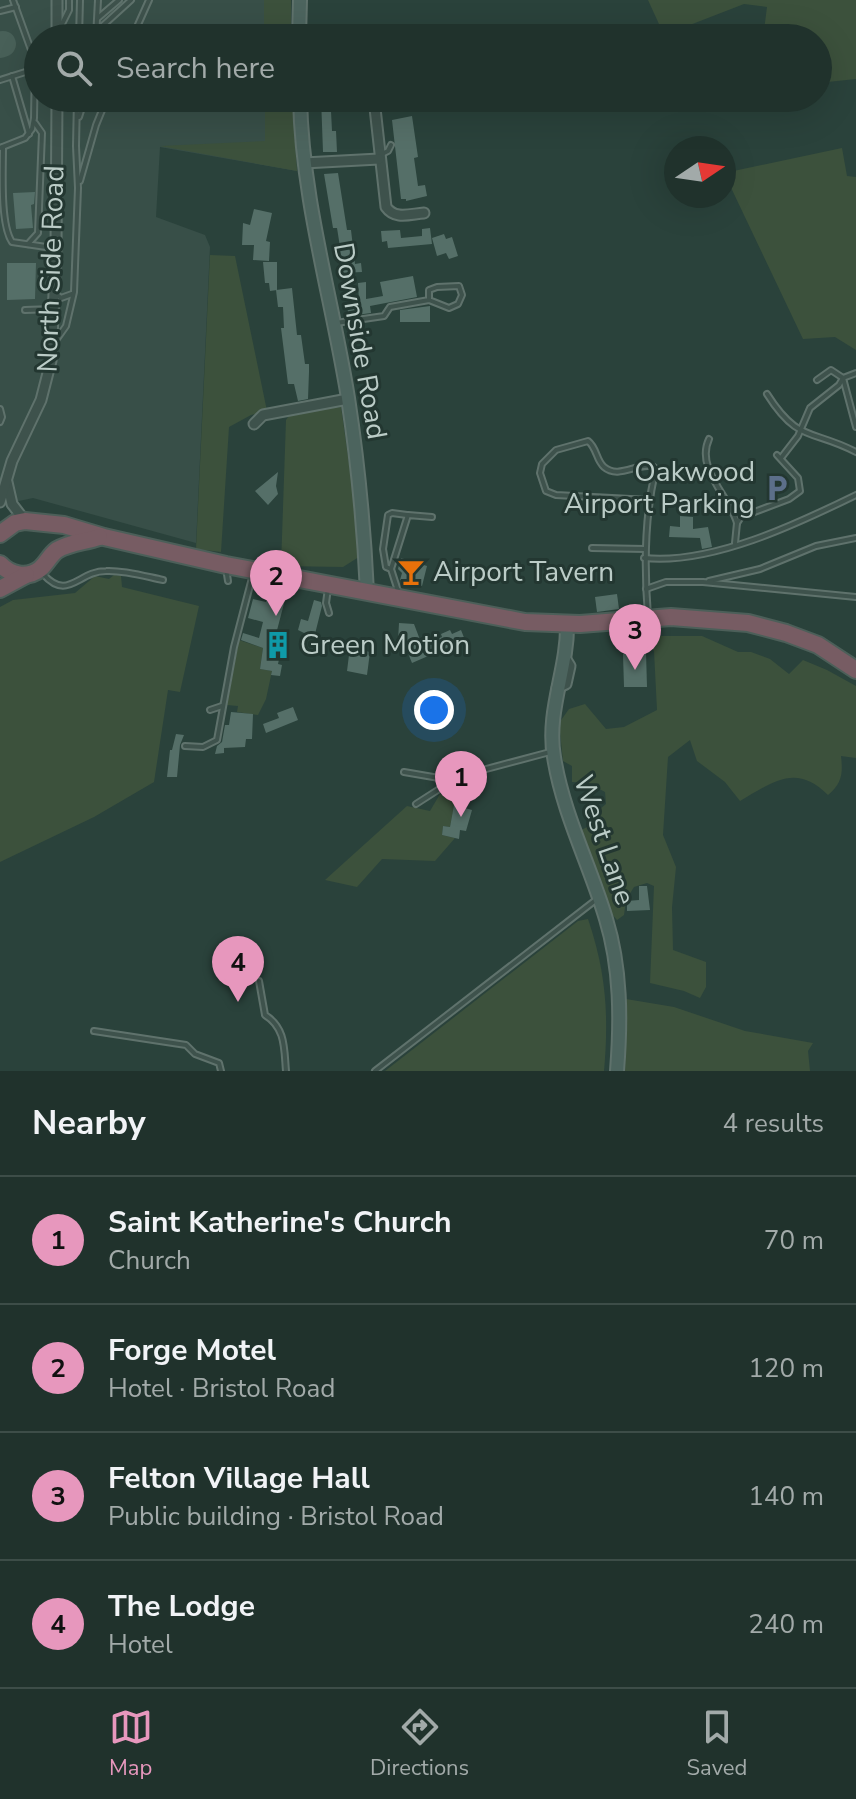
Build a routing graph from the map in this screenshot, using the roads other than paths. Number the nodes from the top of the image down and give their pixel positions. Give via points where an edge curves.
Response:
1 (13, 0) edge
2 (57, 0) edge
3 (69, 0) edge
4 (80, 0) edge
5 (105, 0) edge
6 (119, 0) edge
7 (131, 0) edge
8 (149, 0) edge
9 (300, 0) edge
10 (98, 3) edge
11 (16, 7) junction
12 (0, 11) edge
13 (98, 18) junction
14 (58, 24) edge
15 (63, 24) edge
16 (79, 24) edge
17 (98, 24) edge
18 (105, 24) edge
19 (138, 24) edge
20 (299, 24) edge
21 (24, 30) edge
22 (24, 72) edge
23 (12, 76) junction
24 (0, 80) edge
25 (34, 112) edge
26 (57, 112) edge
27 (77, 112) edge
28 (81, 112) edge
29 (101, 112) edge
30 (301, 112) edge
31 (375, 112) edge
32 (34, 121) junction
33 (77, 123) junction
34 (29, 134) junction
35 (391, 145) dead end
36 (2, 148) edge
37 (379, 157) junction
38 (304, 163) junction
39 (78, 188) junction
40 (424, 213) dead end
41 (27, 244) junction
42 (56, 248) junction
43 (74, 292) junction
44 (54, 293) junction
45 (429, 300) junction
46 (54, 309) junction
47 (25, 310) dead end
48 (334, 323) junction
49 (53, 345) junction
50 (856, 373) edge
51 (843, 378) junction
52 (817, 380) dead end
53 (767, 394) dead end
54 (348, 399) junction
55 (0, 409) edge
56 (0, 422) edge
57 (254, 424) dead end
58 (856, 427) edge
59 (799, 432) junction
60 (709, 439) dead end
61 (856, 452) edge
62 (6, 479) junction
63 (856, 495) edge
64 (649, 500) junction
65 (0, 502) edge
66 (408, 515) junction
67 (432, 517) dead end
68 (30, 522) junction
69 (737, 523) junction
70 (0, 534) edge
71 (101, 536) junction
72 (856, 538) edge
73 (735, 545) junction
74 (592, 548) dead end
75 (645, 549) junction
76 (644, 558) junction
77 (0, 564) edge
78 (39, 566) junction
79 (391, 569) junction
80 (254, 571) junction
81 (163, 580) dead end
82 (703, 582) junction
83 (329, 585) junction
84 (0, 589) edge
85 (646, 589) junction
86 (367, 592) junction
87 (856, 597) edge
88 (402, 600) junction
89 (329, 613) dead end
90 (648, 618) junction
91 (567, 624) junction
92 (856, 670) edge
93 (222, 706) junction
94 (210, 710) dead end
95 (185, 746) dead end
96 (553, 752) junction
97 (404, 772) dead end
98 (460, 776) junction
99 (416, 804) dead end
100 (599, 897) junction
101 (259, 981) dead end
102 (94, 1031) dead end
103 (221, 1071) edge
104 (286, 1071) edge
105 (375, 1071) edge
106 (617, 1071) edge

1 - 11 lane
2 - 14 street
3 - 15 lane
4 - 16 lane
5 - 10 lane
6 - 13 lane
7 - 18 lane
8 - 19 lane
9 - 20 street
10 - 13 lane
11 - 12 lane
11 - 21 lane
13 - 17 lane
22 - 23 lane
23 - 24 lane
23 - 34 lane
25 - 32 lane
26 - 42 street, North Side Road
27 - 33 lane
28 - 33 lane
29 - 39 lane
30 - 38 street, Downside Road
31 - 37 street
32 - 34 lane
32 - 41 lane via 42,133 38,233
33 - 39 lane
34 - 36 lane
35 - 37 lane
36 - 41 lane via 5,230 12,242
37 - 38 street
37 - 40 street via 390,213
38 - 48 street, Downside Road
39 - 43 lane
41 - 42 lane
42 - 44 street, North Side Road
43 - 44 lane via 61,298
43 - 49 lane via 66,326
44 - 46 street, North Side Road
45 - 45 lane via 429,290 452,285 459,286 462,295 449,308
45 - 48 lane via 390,307 384,316
46 - 47 lane
46 - 49 street, North Side Road
48 - 54 street, Downside Road
49 - 62 street, North Side Road via 45,391
50 - 51 lane
51 - 52 lane via 831,370
51 - 58 lane
51 - 59 lane via 810,408
53 - 59 lane
54 - 57 street via 263,415
54 - 86 street, Downside Road
55 - 56 lane
59 - 61 lane
59 - 69 lane via 779,457 798,478 800,491
60 - 69 lane via 707,456 718,490
62 - 65 street, North Side Road
62 - 68 street via 12,504
63 - 73 lane
64 - 64 lane via 654,467 608,470 588,441 556,450 542,464 546,491 556,495
64 - 75 lane
66 - 67 lane
66 - 79 lane
66 - 79 lane via 388,515 383,549
68 - 70 highway
68 - 71 highway
68 - 78 highway via 46,535 50,548
69 - 73 lane
71 - 78 highway via 68,545
71 - 80 highway via 227,573
72 - 82 lane
73 - 76 lane via 663,560
74 - 75 lane
75 - 76 lane
76 - 85 lane
77 - 78 highway via 11,573
78 - 81 lane via 61,587 105,571
78 - 84 highway
79 - 88 lane
80 - 83 highway
80 - 93 lane
82 - 85 lane via 666,582
82 - 87 lane
83 - 86 highway
83 - 89 lane
85 - 90 lane
86 - 88 highway
88 - 91 highway via 515,621
90 - 91 highway
90 - 92 highway via 708,619 773,629 818,645
91 - 96 street, West Lane via 552,724
93 - 94 lane
93 - 95 lane via 217,740 203,747
96 - 98 lane
96 - 100 street, West Lane via 573,829
97 - 98 lane
98 - 99 lane
100 - 105 lane
100 - 106 street, West Lane via 614,950
101 - 104 lane via 265,1015 281,1032
102 - 103 lane via 186,1045 219,1063

